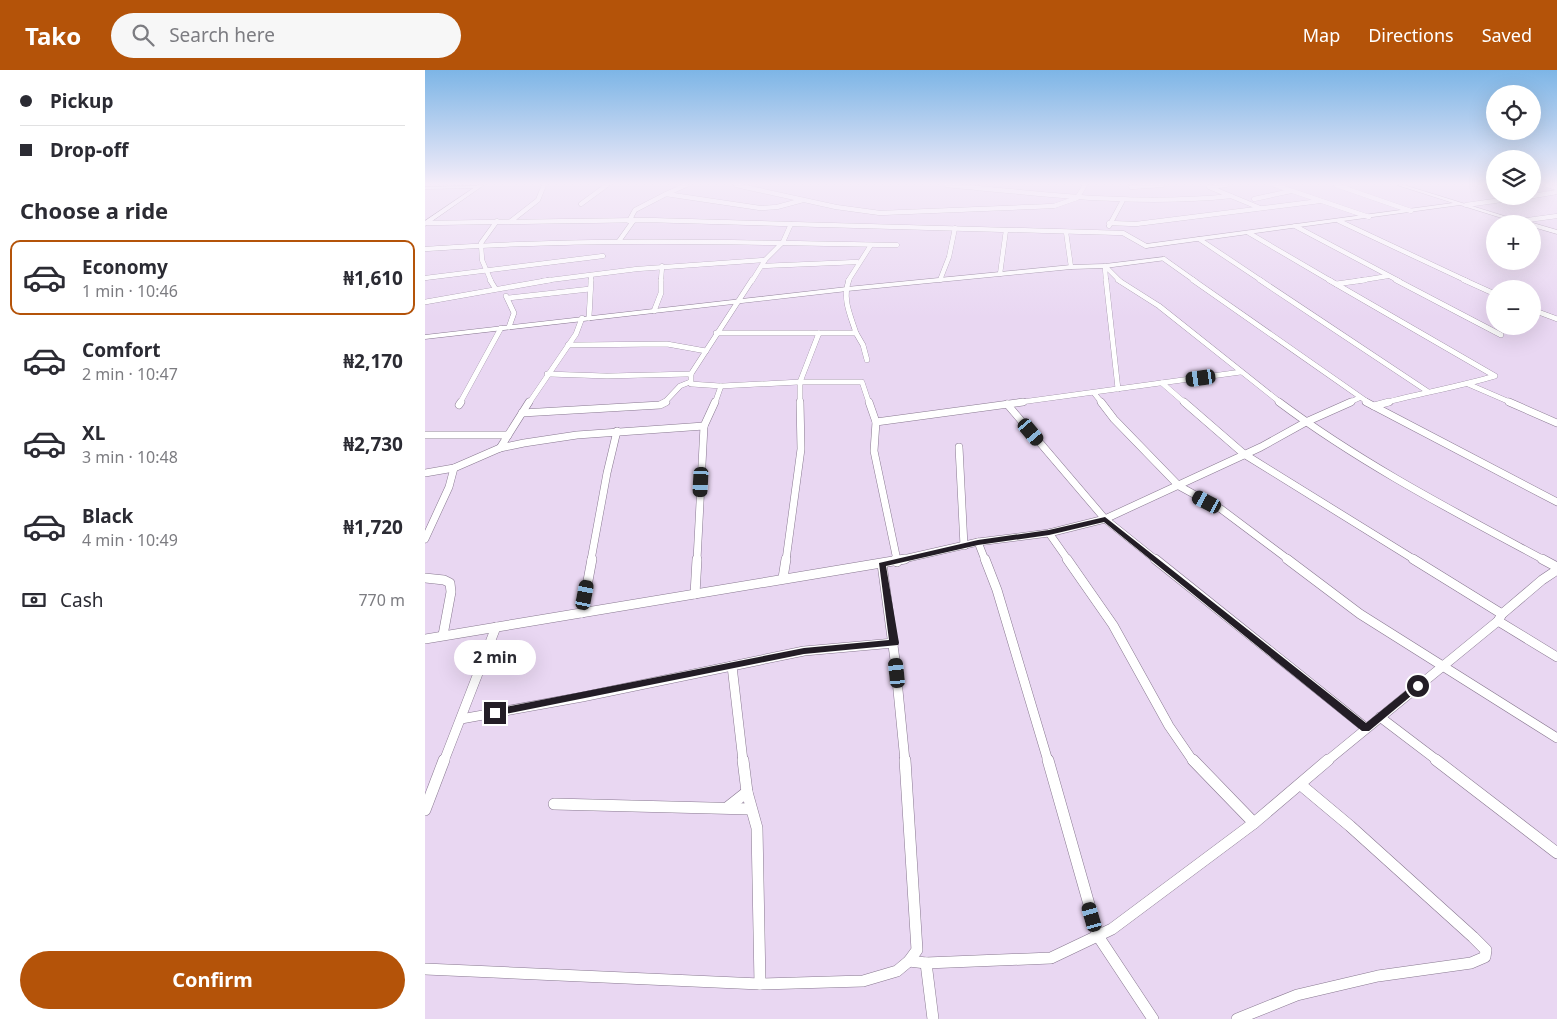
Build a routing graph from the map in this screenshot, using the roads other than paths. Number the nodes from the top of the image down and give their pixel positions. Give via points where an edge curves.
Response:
1 (489, 229) edge
2 (626, 229) edge
3 (789, 229) edge
4 (955, 229) edge
5 (988, 229) edge
6 (1270, 229) edge
7 (1301, 229) edge
8 (1357, 229) edge
9 (1006, 230) junction
10 (1066, 232) junction
11 (1107, 232) joint
12 (1249, 232) junction
13 (1199, 239) junction
14 (619, 241) junction
15 (783, 242) junction
16 (481, 244) junction
17 (871, 245) junction
18 (897, 245) dead end
19 (1146, 246) junction
20 (425, 249) edge
21 (1152, 250) dead end
22 (603, 256) dead end
23 (1161, 257) joint
24 (765, 260) junction
25 (857, 262) junction
26 (662, 266) junction
27 (762, 266) junction
28 (1105, 266) junction
29 (1071, 267) junction
30 (484, 270) junction
31 (591, 274) junction
32 (1000, 274) junction
33 (1389, 276) junction
34 (425, 278) edge
35 (940, 280) junction
36 (1336, 284) junction
37 (502, 287) junction
38 (495, 288) junction
39 (590, 289) junction
40 (847, 290) junction
41 (1486, 290) edge
42 (508, 298) junction
43 (425, 302) edge
44 (737, 302) junction
45 (653, 311) junction
46 (1541, 313) edge
47 (585, 318) junction
48 (1557, 319) edge
49 (505, 327) junction
50 (1486, 327) edge
51 (856, 332) junction
52 (717, 333) junction
53 (819, 333) junction
54 (425, 337) edge
55 (568, 345) junction
56 (706, 351) junction
57 (867, 360) dead end
58 (1241, 372) junction
59 (547, 374) junction
60 (691, 374) junction
61 (691, 382) junction
62 (800, 382) junction
63 (1162, 383) junction
64 (1468, 384) junction
65 (721, 386) junction
66 (1118, 389) junction
67 (1427, 391) junction
68 (1094, 393) junction
69 (1359, 398) junction
70 (1007, 404) junction
71 (459, 406) dead end
72 (1374, 406) junction
73 (522, 413) junction
74 (876, 422) junction
75 (1306, 422) junction
76 (1557, 424) edge
77 (703, 426) junction
78 (617, 431) junction
79 (425, 435) edge
80 (508, 436) junction
81 (500, 448) junction
82 (959, 448) dead end
83 (1244, 454) junction
84 (454, 468) junction
85 (425, 473) edge
86 (1179, 486) junction
87 (1557, 502) edge
88 (1105, 519) junction
89 (1049, 533) junction
90 (425, 539) edge
91 (978, 542) junction
92 (964, 546) junction
93 (897, 562) junction
94 (882, 564) junction
95 (1557, 569) edge
96 (425, 578) edge
97 (783, 578) junction
98 (695, 594) junction
99 (582, 613) junction
100 (1500, 617) junction
101 (496, 627) junction
102 (443, 635) junction
103 (425, 639) edge
104 (894, 643) junction
105 (1557, 657) edge
106 (732, 666) junction
107 (1443, 666) junction
108 (1380, 717) junction
109 (461, 719) junction
110 (1365, 728) junction
111 (1557, 738) edge
112 (1301, 785) junction
113 (747, 792) junction
114 (554, 804) dead end
115 (728, 807) junction
116 (750, 809) junction
117 (425, 810) edge
118 (1254, 823) junction
119 (1557, 854) edge
120 (1098, 936) junction
121 (909, 961) junction
122 (925, 963) junction
123 (425, 969) edge
124 (760, 984) junction
125 (933, 1019) edge
126 (1153, 1019) edge
127 (1237, 1019) edge

1 - 16 street
2 - 14 street
3 - 15 street
4 - 35 street
5 - 9 street
6 - 12 street
7 - 33 street
8 - 41 street
9 - 10 street
9 - 32 street
10 - 11 street
10 - 29 street
11 - 19 street via 1123,233
12 - 13 street
12 - 36 street
13 - 19 street
13 - 67 street
14 - 15 street
14 - 16 street
15 - 17 street
15 - 24 street
16 - 20 street
16 - 30 street
17 - 18 street
17 - 25 street
19 - 21 street
22 - 30 street
23 - 28 street
23 - 69 street
24 - 26 street
24 - 27 street
25 - 27 street
25 - 40 street
26 - 31 street
26 - 45 street via 661,293
27 - 44 street
28 - 29 street
28 - 58 street via 1113,278 1146,295
28 - 66 street
29 - 32 street
30 - 34 street
30 - 38 street
31 - 37 street
31 - 39 street
32 - 35 street
33 - 36 street
33 - 50 street
35 - 40 street
36 - 64 street via 1495,376
37 - 38 street
37 - 42 street
38 - 43 street
39 - 42 street
39 - 47 street
40 - 44 street
40 - 51 street via 845,301
42 - 49 street via 515,313
44 - 45 street
44 - 52 street
45 - 47 street
46 - 48 street
47 - 49 street
47 - 55 street
49 - 54 street
49 - 71 street
51 - 53 street
51 - 57 street
52 - 53 street
52 - 56 street
53 - 62 street
55 - 56 street via 667,344
55 - 59 street
56 - 60 street
58 - 63 street
58 - 75 street
59 - 60 street
59 - 73 street
60 - 61 street
61 - 65 street via 693,385
61 - 73 street via 680,384 660,405
62 - 65 street
62 - 74 street via 861,382
62 - 97 street via 801,449
63 - 66 street
63 - 83 street
64 - 67 street
64 - 76 street
65 - 77 street
66 - 68 street
67 - 72 street
68 - 70 street
68 - 86 street via 1114,419
69 - 72 street
69 - 75 street
70 - 74 street
70 - 88 street
72 - 87 street
73 - 80 street
74 - 93 street via 874,451
75 - 83 street
75 - 95 street via 1400,481
77 - 78 street
77 - 98 street
78 - 81 street
78 - 99 street
79 - 80 street
80 - 81 street
81 - 84 street
82 - 92 street
83 - 86 street
83 - 100 street
84 - 85 street
84 - 90 street
86 - 88 street
86 - 107 street via 1221,509 1360,614
88 - 89 street
88 - 110 street
89 - 91 street
89 - 118 street via 1113,625 1169,726 1196,765
91 - 92 street
91 - 120 street via 997,590 1029,693
92 - 93 street
93 - 94 street
94 - 97 street
94 - 104 street
95 - 100 street
96 - 102 street via 450,583
97 - 98 street
98 - 99 street
99 - 101 street
100 - 105 street
100 - 107 street
101 - 102 street
101 - 109 street
102 - 103 street
104 - 106 street via 804,651
104 - 121 street via 909,807 917,950
106 - 109 street
106 - 113 street
107 - 108 street
107 - 111 street
108 - 110 street
108 - 119 street
109 - 117 street
110 - 112 street
112 - 118 street
112 - 127 street via 1473,937 1486,950 1485,957 1471,963 1378,976 1297,995
113 - 115 street
113 - 116 street
114 - 115 street
115 - 116 street
116 - 124 street via 757,828
118 - 120 street via 1112,929
120 - 122 street via 1051,958
120 - 126 street
121 - 122 street
121 - 124 street via 897,972 863,981
122 - 125 street
123 - 124 street

